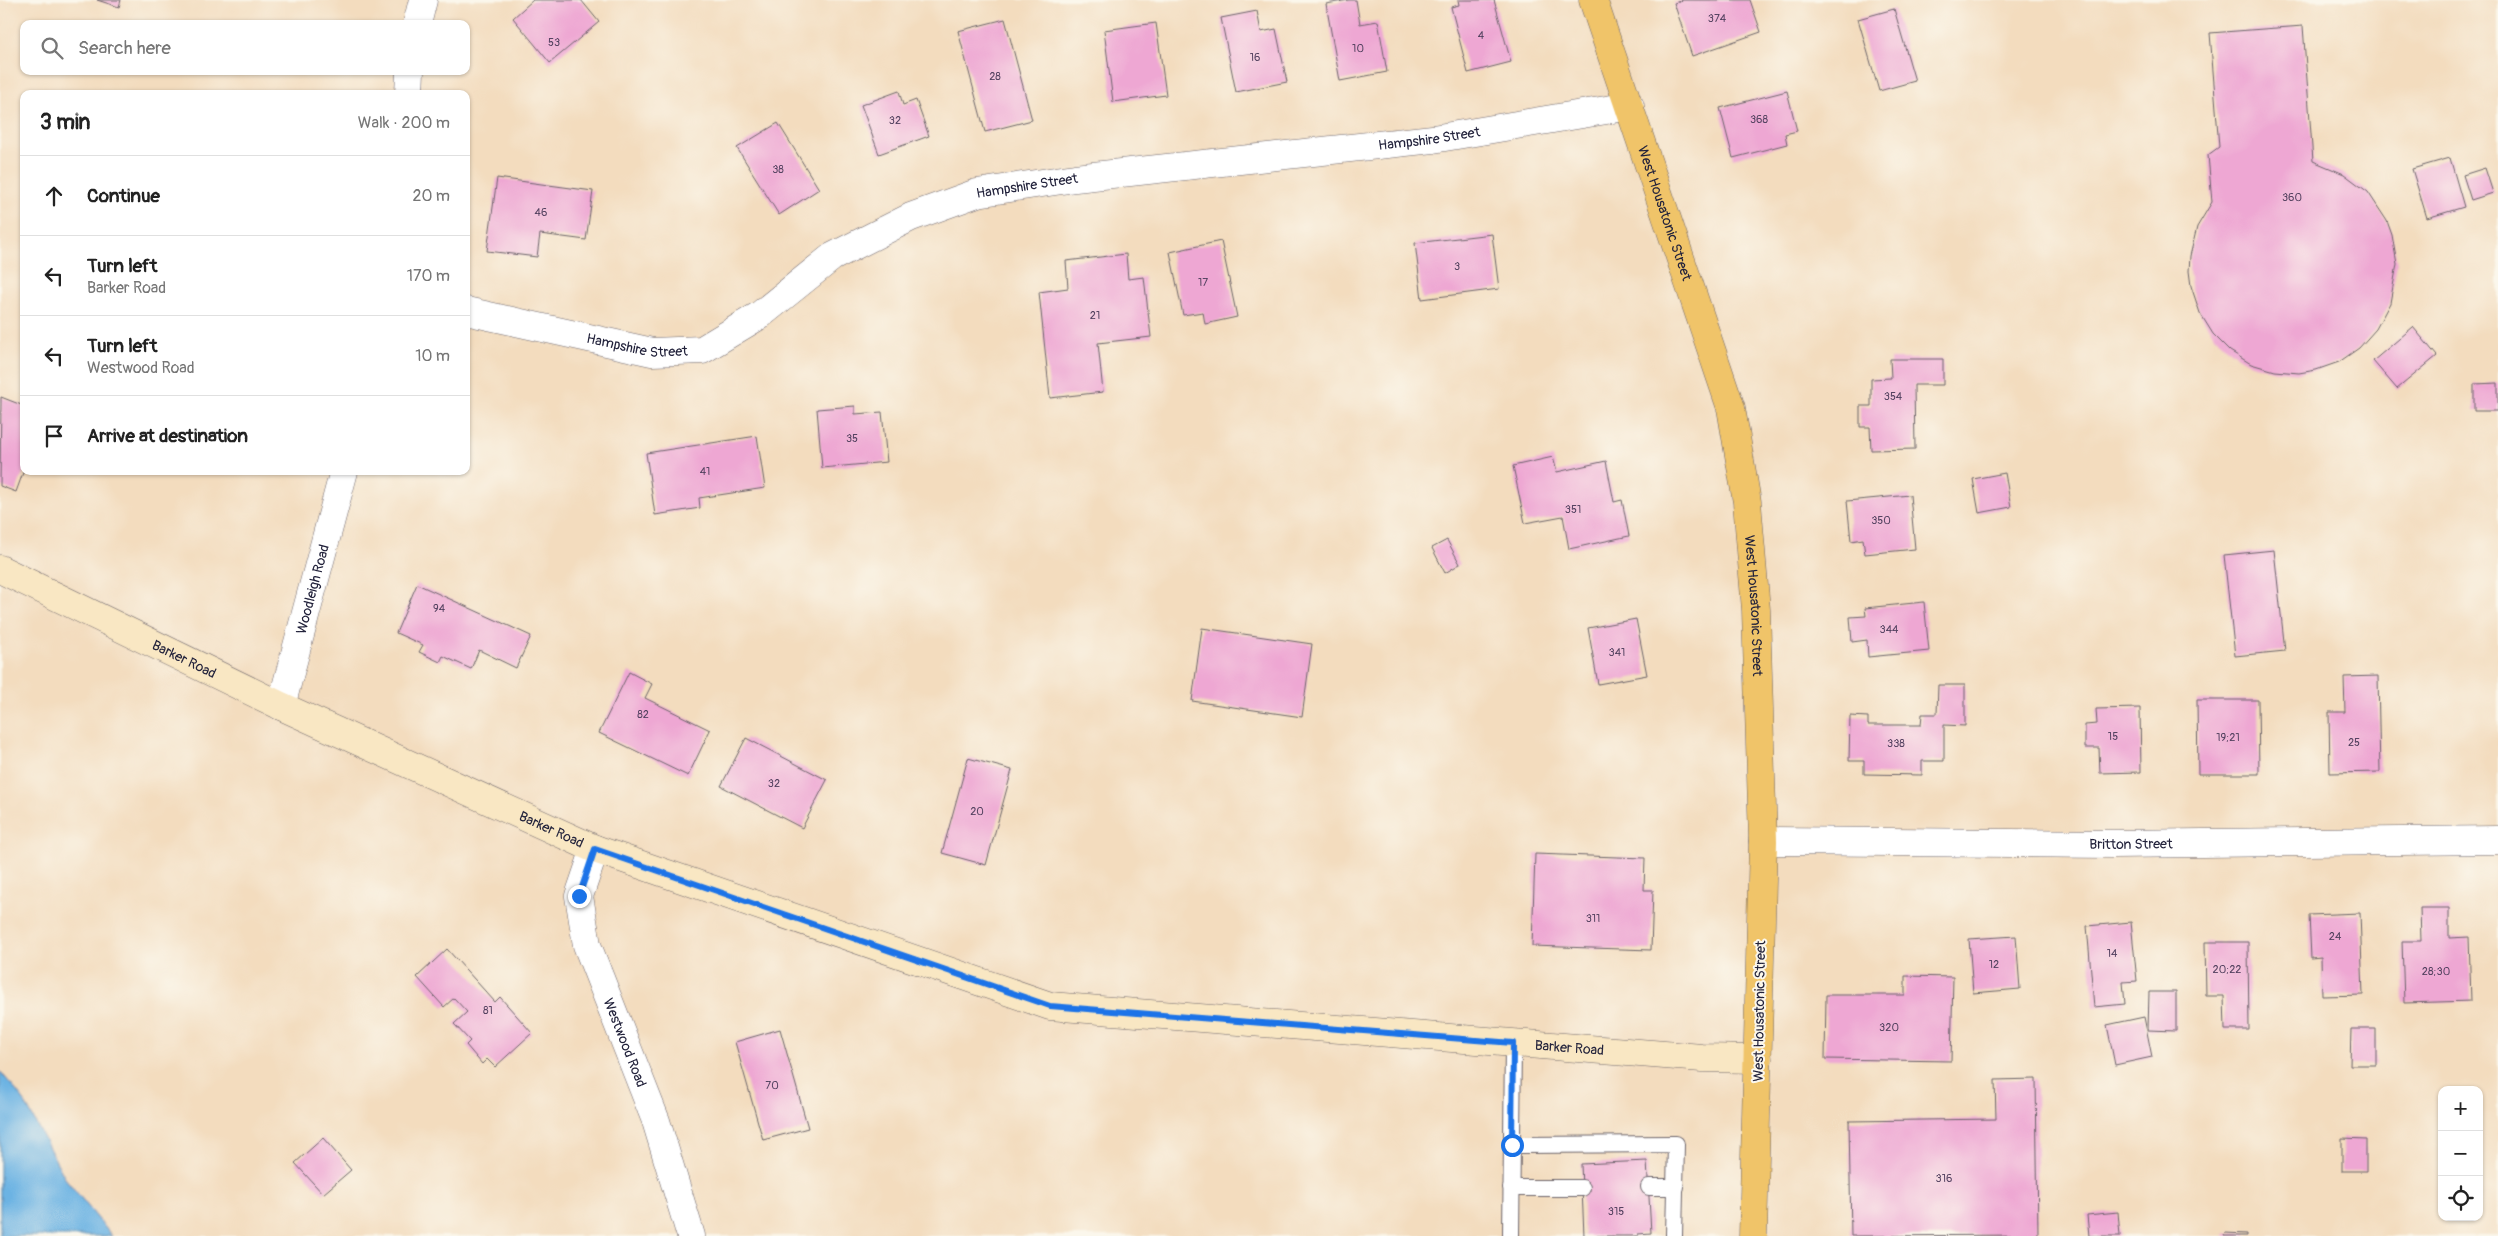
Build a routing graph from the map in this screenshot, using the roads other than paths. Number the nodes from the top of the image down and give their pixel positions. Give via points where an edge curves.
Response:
1 (423, 0) edge
2 (1593, 0) edge
3 (418, 20) edge
4 (410, 75) edge
5 (409, 90) edge
6 (1630, 106) junction
7 (470, 312) edge
8 (343, 475) edge
9 (0, 569) edge
10 (281, 706) junction
11 (2498, 840) edge
12 (1763, 841) junction
13 (595, 849) junction
14 (1513, 1043) junction
15 (1758, 1059) junction
16 (1512, 1145) junction
17 (1649, 1187) dead end
18 (1676, 1187) junction
19 (1511, 1188) junction
20 (1582, 1188) dead end
21 (691, 1236) edge
22 (1511, 1236) edge
23 (1674, 1236) edge
24 (1753, 1236) edge

1 - 3 street
2 - 6 highway, West Housatonic Street
4 - 5 street
6 - 7 street, Hampshire Street via 1433,139 1075,178 977,193 911,217 832,256 760,315 702,350 652,352
6 - 12 highway, West Housatonic Street via 1731,408 1747,502 1756,610
8 - 10 street, Woodleigh Road
9 - 10 street, Barker Road
10 - 13 street, Barker Road
11 - 12 street, Britton Street via 2113,844
12 - 15 highway, West Housatonic Street
13 - 14 street, Barker Road via 1050,1006
13 - 21 street, Westwood Road via 579,896 587,944 656,1121
14 - 15 street, Barker Road via 1702,1058
14 - 16 lane
15 - 24 highway, West Housatonic Street
16 - 18 lane via 1676,1144
16 - 19 lane
17 - 18 lane
18 - 23 lane
19 - 20 lane
19 - 22 lane

